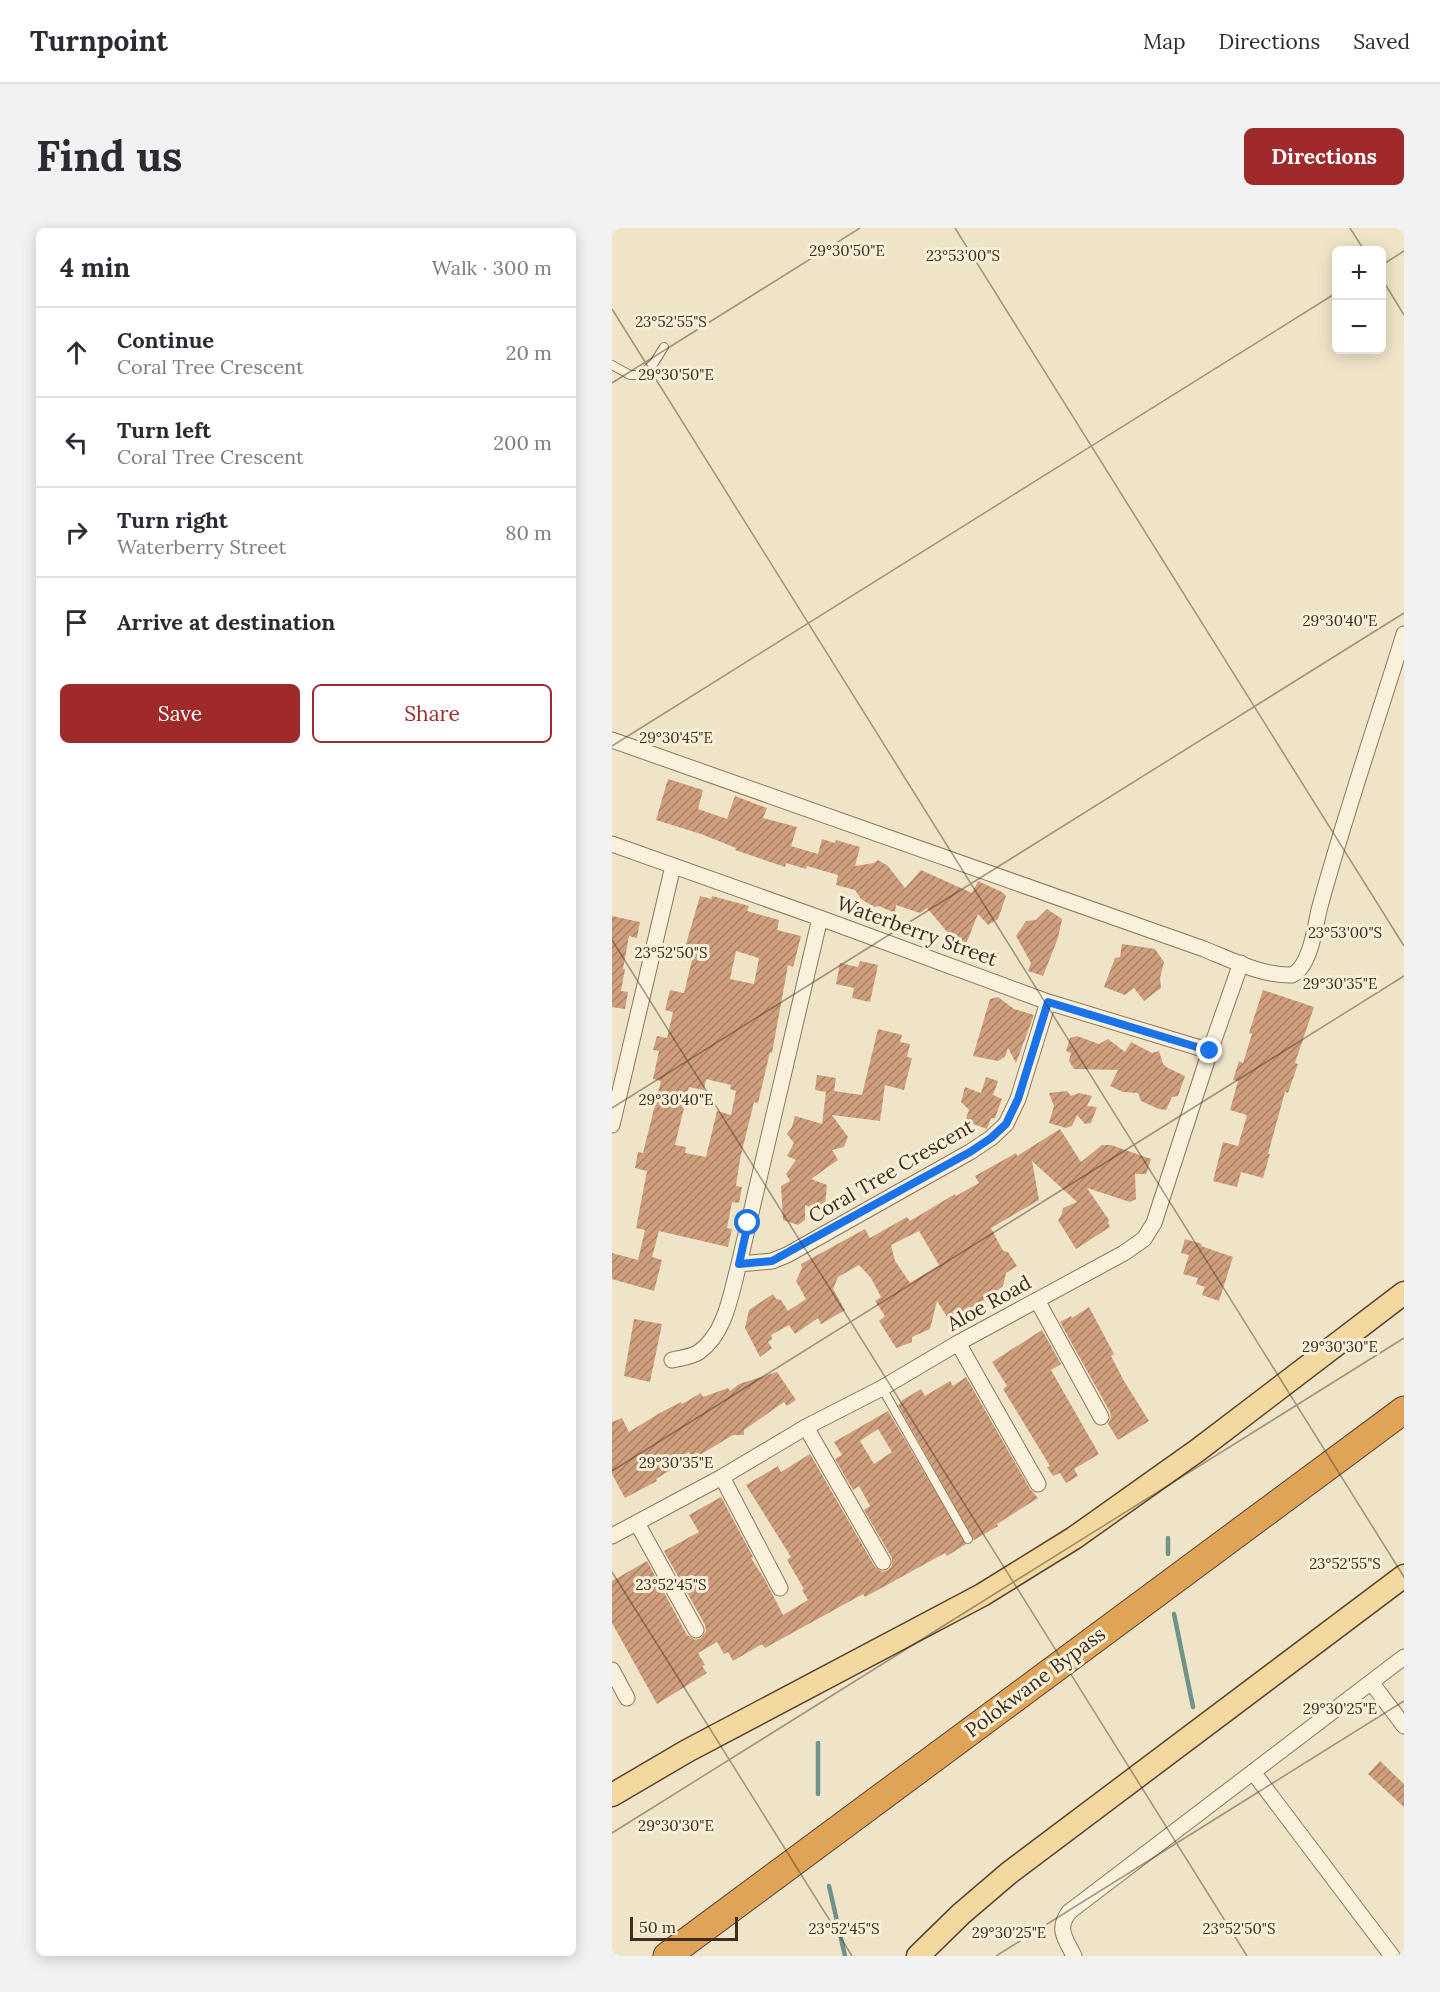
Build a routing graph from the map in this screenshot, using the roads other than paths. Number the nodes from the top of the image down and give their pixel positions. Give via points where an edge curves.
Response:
1 (663, 347) dead end
2 (612, 365) edge
3 (1404, 634) edge
4 (612, 740) edge
5 (612, 844) edge
6 (673, 866) junction
7 (820, 918) junction
8 (1241, 963) junction
9 (1048, 1002) junction
10 (1210, 1051) junction
11 (612, 1125) edge
12 (739, 1264) junction
13 (1404, 1293) edge
14 (1037, 1300) junction
15 (958, 1343) junction
16 (672, 1360) dead end
17 (882, 1388) junction
18 (1404, 1410) edge
19 (1101, 1417) dead end
20 (806, 1427) junction
21 (722, 1477) junction
22 (1038, 1484) dead end
23 (637, 1523) junction
24 (613, 1534) edge
25 (968, 1539) dead end
26 (883, 1562) dead end
27 (1404, 1576) edge
28 (780, 1588) dead end
29 (696, 1630) dead end
30 (1404, 1657) edge
31 (612, 1670) edge
32 (1371, 1682) junction
33 (627, 1698) dead end
34 (1404, 1726) edge
35 (1253, 1772) junction
36 (612, 1795) edge
37 (667, 1956) edge
38 (918, 1956) edge
39 (1074, 1956) edge
40 (1392, 1956) edge

1 - 2 lane via 641,375 630,375
3 - 8 street via 1303,965 1296,974 1286,976
4 - 8 street
5 - 6 street, Waterberry Street
6 - 7 street, Waterberry Street
6 - 11 street
7 - 9 street, Waterberry Street
7 - 12 street
8 - 10 street, Aloe Road
9 - 10 street, Waterberry Street
9 - 12 street, Coral Tree Crescent via 1018,1099 1006,1124 991,1138 787,1255 772,1261
10 - 14 street, Aloe Road via 1154,1223 1144,1239
12 - 16 street via 723,1319 711,1340 697,1353
13 - 36 main road via 1198,1450 1074,1538 981,1595
14 - 15 street, Aloe Road
14 - 19 street
15 - 17 street, Aloe Road
15 - 22 street
17 - 20 street, Aloe Road
17 - 25 lane
18 - 37 highway, Polokwane Bypass
20 - 21 street, Aloe Road
20 - 26 street
21 - 23 street, Aloe Road
21 - 28 street
23 - 24 street, Aloe Road
23 - 29 street
27 - 38 main road via 1009,1873
30 - 32 street
31 - 33 street
32 - 34 street
32 - 35 street
35 - 39 street via 1069,1912 1062,1926
35 - 40 street

